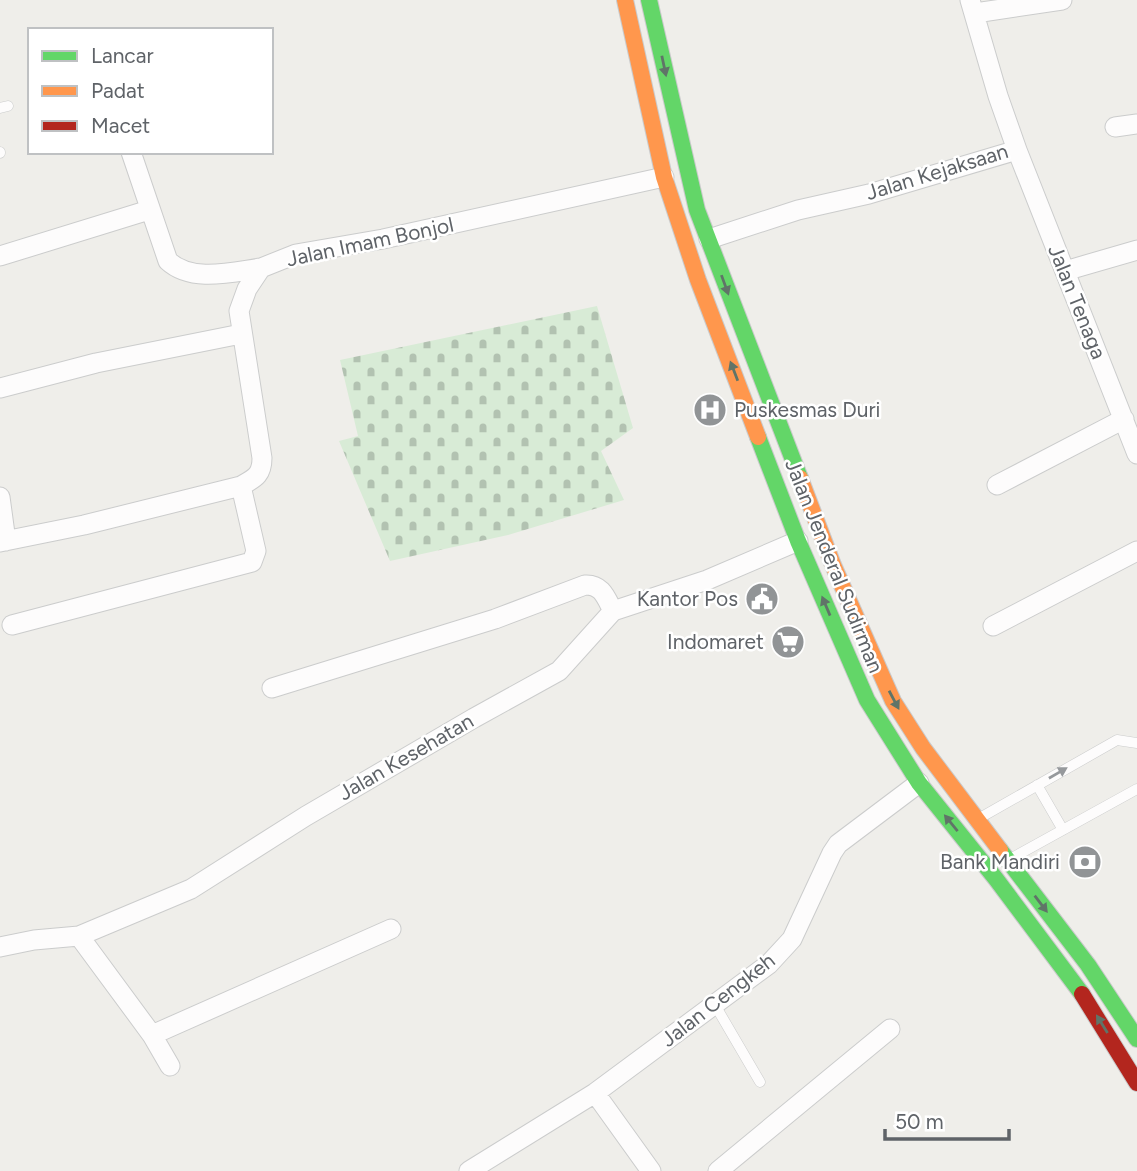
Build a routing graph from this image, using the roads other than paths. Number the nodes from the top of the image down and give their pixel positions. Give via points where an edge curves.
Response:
1 (625, 0) edge
2 (1062, 0) edge
3 (651, 6) edge
4 (972, 6) edge
5 (630, 18) junction
6 (1137, 124) edge
7 (1115, 127) dead end
8 (1017, 150) junction
9 (132, 154) edge
10 (664, 177) junction
11 (149, 210) junction
12 (709, 239) junction
13 (1137, 250) edge
14 (1, 254) edge
15 (261, 268) junction
16 (1065, 271) junction
17 (241, 334) junction
18 (0, 388) edge
19 (1129, 425) edge
20 (1137, 454) edge
21 (997, 485) dead end
22 (241, 486) junction
23 (0, 497) edge
24 (3, 541) edge
25 (798, 541) junction
26 (1137, 551) edge
27 (612, 611) junction
28 (12, 625) dead end
29 (859, 625) junction
30 (993, 626) dead end
31 (837, 632) junction
32 (272, 688) dead end
33 (1137, 743) edge
34 (919, 783) junction
35 (1037, 785) junction
36 (1137, 789) edge
37 (978, 819) junction
38 (1063, 830) junction
39 (1008, 860) junction
40 (391, 929) dead end
41 (79, 936) junction
42 (0, 947) edge
43 (715, 1005) junction
44 (890, 1029) dead end
45 (152, 1035) junction
46 (1137, 1039) edge
47 (170, 1066) dead end
48 (760, 1082) dead end
49 (1137, 1083) edge
50 (595, 1093) junction
51 (469, 1171) edge
52 (650, 1171) edge
53 (718, 1171) edge

1 - 5 street, Jalan Jenderal Sudirman
2 - 4 street
3 - 5 street
3 -> 12 street, Jalan Jenderal Sudirman via 686,168
4 - 8 street, Jalan Kejaksaan
5 - 10 street, Jalan Jenderal Sudirman
6 - 7 street
8 - 12 street, Jalan Kejaksaan
8 - 16 street, Jalan Tenaga
9 - 11 street
10 - 15 street, Jalan Imam Bonjol via 296,254
25 -> 10 street, Jalan Jenderal Sudirman via 698,280
11 - 14 street
11 - 15 street via 168,261 178,271 220,273
12 -> 29 street, Jalan Jenderal Sudirman
13 - 16 street
15 - 17 street, Jalan Imam Bonjol via 239,311
16 - 19 street, Jalan Tenaga
17 - 18 street
17 - 22 street, Jalan Imam Bonjol via 262,464 257,477
19 - 20 street, Jalan Tenaga
19 - 21 street
22 - 24 street
22 - 28 street via 256,551 252,562
23 - 24 street
25 - 27 street via 707,580
31 -> 25 street, Jalan Jenderal Sudirman
26 - 30 street
27 - 32 street via 600,589 585,585 495,619
27 - 41 street, Jalan Kesehatan via 559,671 306,816 191,888
29 - 31 street
29 -> 37 street, Jalan Jenderal Sudirman via 893,701
31 - 34 street, Jalan Jenderal Sudirman via 867,700
35 -> 33 lane via 1117,740
34 - 43 street, Jalan Cengkeh via 838,844 792,939 769,964
49 -> 34 street, Jalan Jenderal Sudirman via 1058,961
35 - 37 lane
35 - 38 lane
36 - 38 lane
37 - 39 street, Jalan Jenderal Sudirman
38 - 39 lane
39 -> 46 street, Jalan Jenderal Sudirman via 1088,965
40 - 45 street
41 - 42 street, Jalan Kesehatan
41 - 45 street
43 - 48 lane
43 - 50 street, Jalan Cengkeh
44 - 53 street
45 - 47 street
50 - 51 street, Jalan Cengkeh
50 - 52 street

